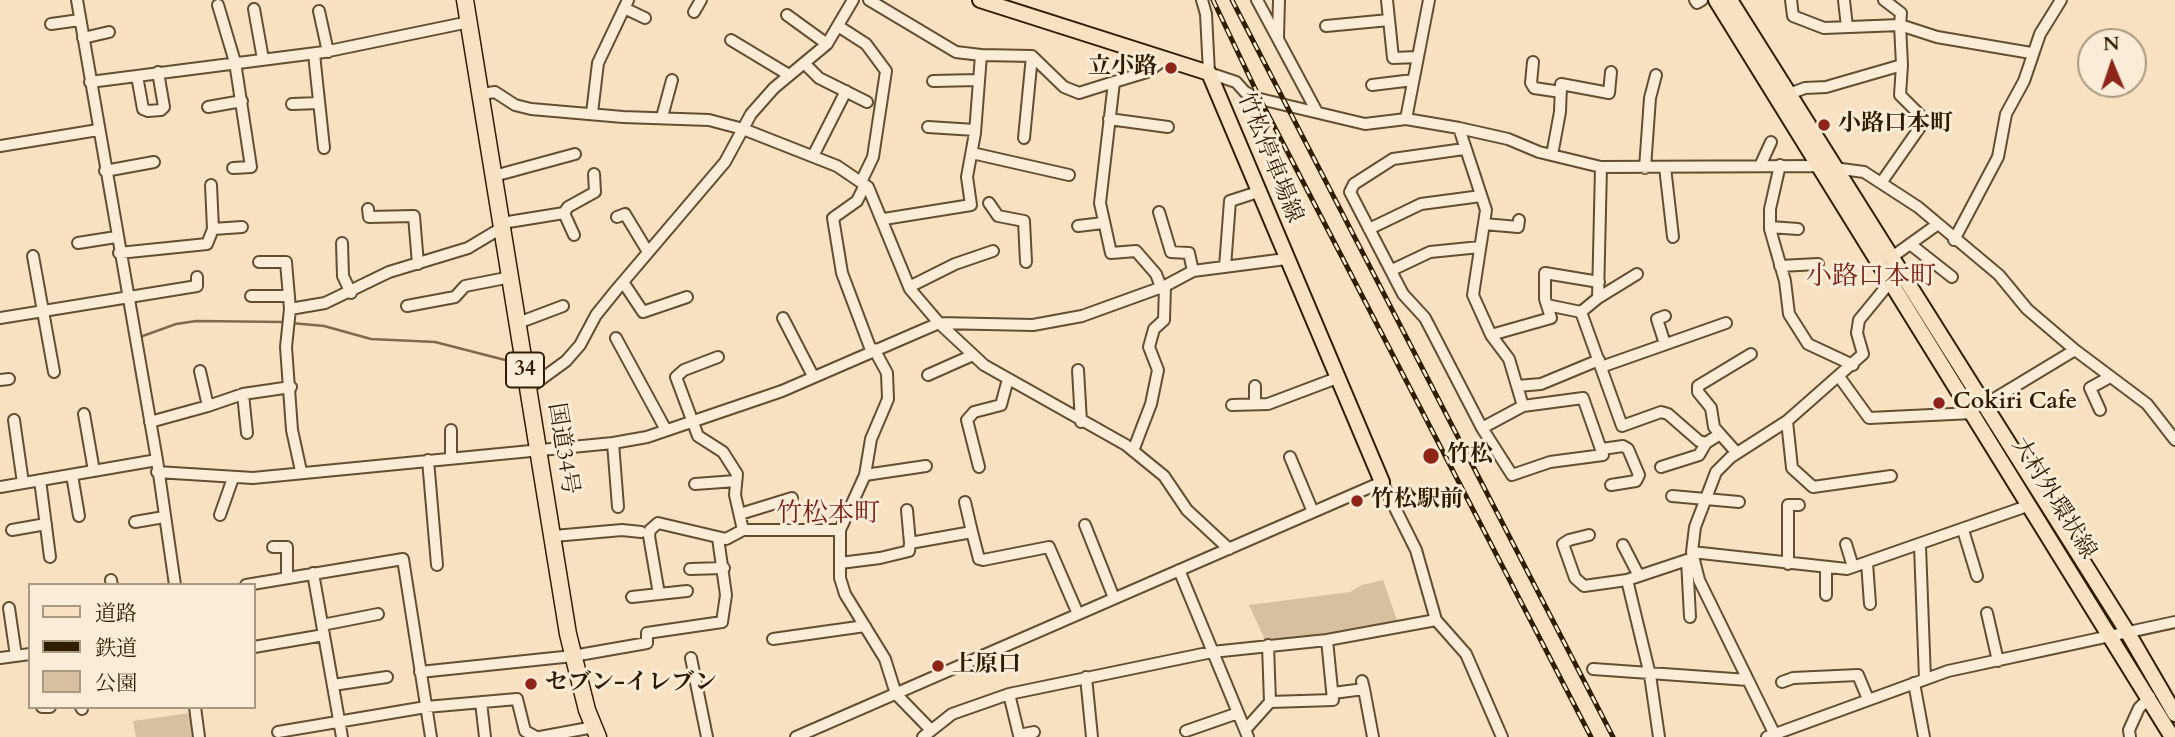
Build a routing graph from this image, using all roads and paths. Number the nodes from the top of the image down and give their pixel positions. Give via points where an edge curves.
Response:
1 (76, 0) edge
2 (465, 0) edge
3 (701, 0) edge
4 (853, 0) edge
5 (869, 0) edge
6 (980, 0) edge
7 (1202, 0) edge
8 (1280, 0) edge
9 (1387, 0) edge
10 (1429, 0) edge
11 (1695, 0) edge
12 (1702, 0) edge
13 (1716, 0) edge
14 (1730, 0) edge
15 (1791, 0) edge
16 (1844, 0) edge
17 (1884, 0) edge
18 (2061, 0) edge
19 (626, 4) edge
20 (218, 5) dead end
21 (1259, 5) edge
22 (254, 9) dead end
23 (319, 10) dead end
24 (694, 12) dead end
25 (787, 15) dead end
26 (645, 18) dead end
27 (80, 20) junction
28 (1389, 20) junction
29 (469, 22) junction
30 (51, 24) dead end
31 (1900, 25) junction
32 (838, 26) junction
33 (1326, 26) dead end
34 (1847, 27) junction
35 (108, 32) dead end
36 (83, 38) junction
37 (731, 40) dead end
38 (1278, 40) junction
39 (827, 44) junction
40 (328, 52) junction
41 (2031, 53) junction
42 (314, 54) junction
43 (981, 55) junction
44 (1032, 57) junction
45 (1417, 57) junction
46 (263, 59) junction
47 (1165, 59) junction
48 (235, 62) junction
49 (1533, 62) dead end
50 (804, 63) junction
51 (1902, 65) junction
52 (159, 72) junction
53 (1611, 72) dead end
54 (1209, 74) junction
55 (789, 75) junction
56 (1656, 75) dead end
57 (137, 76) junction
58 (672, 80) dead end
59 (978, 80) junction
60 (1413, 80) junction
61 (933, 81) dead end
62 (90, 82) junction
63 (1114, 82) junction
64 (1372, 85) dead end
65 (846, 91) junction
66 (1561, 92) junction
67 (481, 94) junction
68 (1789, 94) junction
69 (242, 101) junction
70 (867, 102) dead end
71 (319, 103) junction
72 (292, 104) dead end
73 (208, 107) dead end
74 (1317, 112) junction
75 (592, 113) junction
76 (662, 117) junction
77 (1109, 119) junction
78 (1406, 119) junction
79 (928, 127) dead end
80 (1168, 127) dead end
81 (1459, 128) junction
82 (743, 129) junction
83 (98, 130) junction
84 (975, 130) junction
85 (1024, 138) dead end
86 (1771, 142) dead end
87 (0, 146) edge
88 (324, 148) dead end
89 (1464, 149) junction
90 (972, 153) junction
91 (575, 154) dead end
92 (1552, 155) junction
93 (813, 156) junction
94 (154, 162) dead end
95 (1780, 165) junction
96 (1760, 166) junction
97 (1827, 166) junction
98 (1601, 167) junction
99 (1665, 167) junction
100 (233, 168) dead end
101 (1645, 168) junction
102 (105, 171) junction
103 (594, 174) dead end
104 (1069, 175) dead end
105 (494, 176) junction
106 (863, 183) junction
107 (1881, 183) junction
108 (211, 185) dead end
109 (1258, 192) junction
110 (1481, 196) junction
111 (971, 205) junction
112 (1159, 212) dead end
113 (565, 213) junction
114 (625, 214) dead end
115 (369, 218) dead end
116 (884, 219) junction
117 (1103, 223) junction
118 (1938, 224) junction
119 (503, 225) junction
120 (1484, 225) junction
121 (1078, 226) dead end
122 (1770, 227) junction
123 (242, 228) dead end
124 (1519, 228) dead end
125 (213, 229) junction
126 (1369, 229) junction
127 (1798, 229) dead end
128 (574, 235) dead end
129 (116, 237) junction
130 (1673, 237) dead end
131 (1954, 240) junction
132 (78, 243) dead end
133 (342, 243) dead end
134 (1910, 244) junction
135 (1480, 247) junction
136 (993, 251) dead end
137 (648, 252) junction
138 (119, 253) junction
139 (33, 256) dead end
140 (1892, 257) junction
141 (1286, 259) junction
142 (259, 262) dead end
143 (1027, 262) dead end
144 (418, 264) junction
145 (1818, 264) dead end
146 (1780, 265) junction
147 (1225, 267) junction
148 (1392, 270) junction
149 (1193, 271) junction
150 (1636, 274) dead end
151 (511, 277) junction
152 (1952, 277) dead end
153 (1891, 281) junction
154 (623, 282) junction
155 (1599, 282) junction
156 (197, 286) dead end
157 (909, 287) junction
158 (1163, 287) junction
159 (351, 293) junction
160 (127, 296) junction
161 (251, 296) dead end
162 (289, 296) junction
163 (687, 297) dead end
164 (1598, 298) junction
165 (1547, 305) junction
166 (407, 306) dead end
167 (563, 306) dead end
168 (42, 311) junction
169 (1581, 312) junction
170 (1665, 316) dead end
171 (0, 318) edge
172 (289, 318) junction
173 (783, 318) dead end
174 (518, 323) junction
175 (939, 323) junction
176 (1726, 323) dead end
177 (1491, 335) junction
178 (615, 338) dead end
179 (1665, 344) junction
180 (872, 349) junction
181 (2075, 350) junction
182 (1751, 354) dead end
183 (973, 355) junction
184 (718, 357) dead end
185 (1600, 363) junction
186 (1853, 365) junction
187 (1078, 370) dead end
188 (200, 371) dead end
189 (54, 372) dead end
190 (928, 375) dead end
191 (813, 376) junction
192 (2110, 377) junction
193 (1337, 378) junction
194 (1840, 378) junction
195 (1008, 379) junction
196 (1255, 386) dead end
197 (1517, 386) junction
198 (292, 387) junction
199 (529, 388) junction
200 (243, 394) junction
201 (1255, 404) junction
202 (1232, 405) dead end
203 (208, 406) junction
204 (1524, 406) junction
205 (1979, 409) junction
206 (2100, 410) dead end
207 (84, 414) dead end
208 (14, 420) dead end
209 (1787, 421) junction
210 (150, 422) junction
211 (694, 422) junction
212 (1081, 422) junction
213 (1482, 428) junction
214 (451, 430) dead end
215 (666, 430) junction
216 (247, 433) dead end
217 (1720, 434) junction
218 (2175, 440) edge
219 (613, 443) junction
220 (1706, 443) junction
221 (539, 449) junction
222 (1602, 449) junction
223 (1133, 451) junction
224 (1737, 453) junction
225 (1290, 457) dead end
226 (451, 458) junction
227 (428, 460) junction
228 (157, 466) junction
229 (926, 466) dead end
230 (979, 467) dead end
231 (1661, 467) dead end
232 (94, 471) junction
233 (301, 471) junction
234 (72, 475) junction
235 (865, 475) junction
236 (1891, 475) dead end
237 (233, 478) junction
238 (40, 480) junction
239 (736, 481) junction
240 (1381, 482) junction
241 (23, 483) junction
242 (695, 484) dead end
243 (1611, 485) dead end
244 (0, 487) edge
245 (1672, 496) dead end
246 (1705, 497) junction
247 (792, 498) dead end
248 (965, 502) dead end
249 (1739, 502) dead end
250 (1799, 505) dead end
251 (2029, 505) junction
252 (618, 507) dead end
253 (907, 510) dead end
254 (1313, 512) junction
255 (740, 514) junction
256 (220, 515) dead end
257 (79, 516) dead end
258 (164, 517) junction
259 (135, 522) dead end
260 (46, 524) junction
261 (1085, 525) dead end
262 (12, 530) dead end
263 (743, 530) junction
264 (840, 530) junction
265 (1963, 530) junction
266 (641, 532) dead end
267 (972, 532) junction
268 (1589, 535) dead end
269 (554, 536) junction
270 (718, 538) junction
271 (910, 543) junction
272 (1846, 544) dead end
273 (1623, 545) dead end
274 (1920, 546) junction
275 (272, 547) dead end
276 (1229, 549) junction
277 (1691, 556) junction
278 (50, 557) dead end
279 (840, 563) junction
280 (1867, 563) junction
281 (1788, 564) junction
282 (437, 565) dead end
283 (1826, 567) junction
284 (1853, 567) junction
285 (724, 568) junction
286 (690, 569) dead end
287 (1179, 570) junction
288 (313, 573) junction
289 (1639, 576) junction
290 (1978, 576) dead end
291 (287, 578) junction
292 (1627, 580) junction
293 (175, 583) edge
294 (256, 583) edge
295 (687, 591) dead end
296 (659, 594) junction
297 (1826, 595) dead end
298 (632, 597) dead end
299 (1114, 598) junction
300 (1870, 604) dead end
301 (9, 608) dead end
302 (1987, 613) dead end
303 (377, 614) dead end
304 (1078, 614) junction
305 (1690, 617) dead end
306 (1436, 620) junction
307 (2175, 622) edge
308 (865, 626) junction
309 (323, 630) junction
310 (2127, 633) junction
311 (2111, 637) junction
312 (773, 639) dead end
313 (1327, 640) junction
314 (1268, 645) junction
315 (256, 647) edge
316 (1212, 652) junction
317 (28, 654) edge
318 (16, 656) junction
319 (573, 656) junction
320 (0, 659) edge
321 (691, 659) dead end
322 (1998, 661) junction
323 (1593, 669) dead end
324 (420, 672) junction
325 (1650, 673) junction
326 (387, 677) dead end
327 (1086, 677) junction
328 (1748, 680) junction
329 (1919, 681) junction
330 (1782, 682) dead end
331 (333, 685) junction
332 (1332, 693) junction
333 (896, 694) junction
334 (1009, 694) junction
335 (2150, 697) junction
336 (1868, 699) junction
337 (481, 702) junction
338 (1270, 702) junction
339 (425, 707) junction
340 (195, 709) edge
341 (1238, 713) junction
342 (2175, 714) edge
343 (340, 721) junction
344 (1186, 731) dead end
345 (278, 732) dead end
346 (596, 732) edge
347 (1034, 732) dead end
348 (926, 733) edge
349 (525, 734) edge
350 (1247, 734) edge
351 (1772, 736) edge
352 (200, 737) edge
353 (342, 737) edge
354 (431, 737) edge
355 (485, 737) edge
356 (538, 737) edge
357 (707, 737) edge
358 (796, 737) edge
359 (1092, 737) edge
360 (1373, 737) edge
361 (1502, 737) edge
362 (1659, 737) edge
363 (1924, 737) edge
364 (2130, 737) edge
365 (2172, 737) edge

1 - 27 street
2 - 29 highway, 国道34号 / 34
3 - 24 street
4 - 32 street
5 - 43 street via 956,52
6 - 47 main road, 竹松停車場線
7 - 54 street
8 - 21 street
8 - 38 street
9 - 28 street
10 - 45 street
11 - 12 street
13 - 97 main road, 大村外環状線
14 - 68 main road, 大村外環状線
15 - 34 street via 1793,16 1824,28
16 - 34 street
17 - 31 street via 1900,13
18 - 41 street
19 - 26 street
19 - 75 street via 598,63
20 - 48 street
21 - 38 street
22 - 46 street
23 - 40 street
25 - 39 street
27 - 30 street
27 - 36 street
28 - 33 street
28 - 45 street via 1393,58
29 - 40 street
29 - 67 highway, 国道34号 / 34
31 - 34 street
31 - 41 street via 1937,37
31 - 51 street
32 - 39 street
32 - 106 street via 866,44 886,71 873,157
35 - 36 street
36 - 62 street
37 - 55 street
38 - 74 street
39 - 50 street
40 - 42 street
41 - 131 street via 2024,81 2006,114 1998,158
42 - 46 street
42 - 71 street
43 - 44 street
43 - 59 street
44 - 63 street via 1064,87 1079,93
44 - 85 street
45 - 60 street
46 - 48 street
47 - 54 main road, 竹松停車場線
47 - 63 street via 1147,72
48 - 52 street
48 - 69 street
49 - 66 street via 1534,88
50 - 55 street
50 - 65 street via 819,78
51 - 68 street
51 - 107 street via 1900,95 1925,120
52 - 57 street
52 - 57 street via 164,107 160,110 144,109
53 - 66 street via 1609,93 1561,84
54 - 74 street via 1236,82 1260,99
54 - 109 main road, 竹松停車場線
55 - 82 street via 751,114
56 - 101 street
57 - 62 street
58 - 76 street
59 - 61 street
59 - 84 street
60 - 64 street
60 - 78 street
62 - 83 street
63 - 77 street
65 - 70 street
65 - 93 street
66 - 92 street
67 - 75 street via 495,92 531,109
67 - 105 highway, 国道34号 / 34
68 - 97 main road, 大村外環状線
69 - 73 street
69 - 100 street via 251,167
71 - 72 street
71 - 88 street
74 - 78 street via 1365,124
75 - 76 street
76 - 82 street via 709,120
77 - 80 street
77 - 117 street via 1100,203
78 - 81 street
79 - 84 street
81 - 89 street
81 - 92 street via 1508,138
82 - 93 street
82 - 137 street via 725,162
83 - 87 street
83 - 102 street
84 - 90 street
86 - 96 street
89 - 110 street
89 - 126 street via 1393,159 1354,184 1350,192
90 - 104 street
90 - 111 street via 967,177
91 - 105 street
92 - 98 street
93 - 106 street
94 - 102 street
95 - 96 street
95 - 97 street
95 - 122 street
96 - 99 street
97 - 107 street via 1864,172
97 - 140 main road, 大村外環状線
97 - 153 main road, 大村外環状線
98 - 101 street
98 - 155 street
99 - 101 street
99 - 130 street
102 - 129 street
103 - 113 street via 595,192
105 - 119 highway, 国道34号 / 34
106 - 116 street
106 - 180 street via 857,201 833,218 842,272
107 - 118 street
108 - 125 street
109 - 141 main road, 竹松停車場線
109 - 147 street via 1230,201
110 - 120 street
110 - 126 street via 1421,204
111 - 116 street
111 - 143 street via 991,203 998,216 1024,221
112 - 149 street via 1171,252 1189,253
113 - 119 street
113 - 128 street
114 - 137 street
115 - 144 street via 398,212 414,216
116 - 157 street via 894,257
117 - 121 street
117 - 158 street via 1111,253 1136,251
118 - 131 street
118 - 134 street
119 - 144 street via 468,248
119 - 151 highway, 国道34号 / 34
120 - 124 street
120 - 135 street
122 - 127 street
122 - 146 street
123 - 125 street
125 - 138 street via 207,244
126 - 148 street
129 - 132 street
129 - 138 street
131 - 181 street via 1999,275 2027,309
133 - 159 street via 343,276
134 - 140 street
134 - 152 street
135 - 148 street via 1430,252
135 - 177 street via 1473,295
136 - 157 street
137 - 154 street
138 - 160 street
139 - 168 street
140 - 205 main road, 大村外環状線
141 - 147 street
141 - 193 main road, 竹松停車場線
142 - 162 street via 286,262
144 - 159 street via 389,272
145 - 146 street
146 - 186 street via 1789,314 1808,344
147 - 149 street
148 - 213 street via 1403,294 1425,317
149 - 158 street
150 - 164 street
151 - 166 street via 465,286 455,296
151 - 174 highway, 国道34号 / 34
153 - 186 street via 1859,320 1857,333 1863,354
153 - 205 main road, 大村外環状線
154 - 163 street via 643,312
154 - 199 street via 566,361
155 - 164 street
155 - 165 street via 1545,273
156 - 160 street
157 - 175 street
158 - 175 street via 1082,316 1033,325
158 - 223 street via 1164,320 1154,329 1149,347 1158,370
159 - 172 street
160 - 168 street
160 - 210 street
161 - 162 street
162 - 172 street
164 - 169 street
165 - 169 street
165 - 177 street via 1551,318
167 - 174 street
168 - 171 street
168 - 189 street
169 - 185 street
170 - 179 street via 1657,319
172 - 198 street via 286,347
173 - 191 street
174 - 199 highway, 国道34号 / 34
175 - 180 street
175 - 183 street
176 - 179 street
177 - 197 street via 1509,359
178 - 215 street
179 - 185 street
180 - 191 street
180 - 235 street via 887,373 888,399 871,439
181 - 192 street
181 - 205 street
182 - 217 street via 1698,386
183 - 190 street
183 - 195 street
184 - 211 street via 676,377
185 - 197 street via 1541,384
185 - 220 street via 1622,426 1661,412
186 - 194 street
187 - 212 street
188 - 203 street
191 - 211 street
192 - 206 street via 2090,388
192 - 218 street via 2147,404
193 - 201 street via 1268,404
193 - 240 main road, 竹松停車場線
194 - 205 street via 1869,418
194 - 209 street
195 - 212 street
195 - 230 street via 1001,405 974,412 967,420
196 - 201 street
197 - 204 street
198 - 200 street
198 - 233 street via 292,430
199 - 221 highway, 国道34号 / 34
200 - 203 street
200 - 216 street
201 - 202 street
203 - 210 street
204 - 213 street
204 - 222 street via 1583,398
205 - 251 main road, 大村外環状線
205 - 310 main road, 大村外環状線
207 - 232 street
208 - 241 street
209 - 224 street
209 - 236 street via 1792,468 1813,487
210 - 228 street
211 - 215 street
211 - 239 street via 698,436 723,452 737,474
212 - 223 street
213 - 222 street via 1512,475 1550,462 1603,455
214 - 226 street
215 - 219 street
217 - 220 street
217 - 224 street
219 - 221 street
219 - 252 street
220 - 231 street via 1699,455
221 - 226 street
221 - 269 highway, 国道34号 / 34
222 - 243 street via 1628,449 1639,475 1636,481
223 - 276 street via 1164,476 1187,510
224 - 246 street via 1716,472
225 - 254 street
226 - 227 street
227 - 233 street
227 - 282 street
228 - 232 street
228 - 237 street
228 - 258 street
229 - 235 street
232 - 234 street
233 - 237 street
234 - 238 street
234 - 257 street
235 - 264 street
237 - 256 street
238 - 241 street
238 - 260 street
239 - 242 street
239 - 255 street
240 - 254 street
240 - 306 street via 1416,550
241 - 244 street
245 - 246 street
246 - 249 street
246 - 277 street
247 - 255 street
248 - 267 street
250 - 281 street via 1788,505
251 - 265 street
251 - 311 main road, 大村外環状線
253 - 271 street
254 - 276 street
255 - 263 street
258 - 259 street
258 - 293 street
260 - 262 street
260 - 278 street
261 - 299 street
263 - 264 street
263 - 270 street
264 - 279 street
265 - 274 street
265 - 290 street
266 - 269 street
267 - 271 street
267 - 304 street via 983,560 1049,547
268 - 292 street via 1563,544 1579,584
269 - 319 highway, 国道34号 / 34
270 - 285 street
270 - 296 street via 658,523 650,530
271 - 279 street via 909,551
272 - 284 street
273 - 289 street
274 - 280 street
274 - 329 street
275 - 291 street via 287,547
276 - 287 street
277 - 281 street
277 - 289 street
277 - 305 street
277 - 328 street
279 - 308 street via 845,594
280 - 284 street
280 - 300 street
281 - 283 street
283 - 284 street
283 - 297 street
285 - 286 street
285 - 319 street via 722,622 647,633 647,643
287 - 299 street
287 - 316 street
288 - 291 street
288 - 309 street
288 - 324 street via 403,559
289 - 292 street
291 - 294 street
292 - 325 street
295 - 296 street
296 - 298 street
299 - 304 street
301 - 318 street
302 - 322 street
303 - 309 street
304 - 333 street
306 - 313 street
306 - 361 street via 1466,654
307 - 310 street
308 - 312 street
308 - 333 street via 886,659
309 - 315 street
309 - 331 street
310 - 311 street
310 - 342 main road, 大村外環状線
311 - 322 street
311 - 335 main road, 大村外環状線
313 - 314 street
313 - 332 street
314 - 316 street
314 - 338 street
316 - 327 street
316 - 341 street
317 - 318 street
318 - 320 street
319 - 324 street
319 - 346 highway, 国道34号 / 34
321 - 357 street
322 - 329 street
323 - 325 street
324 - 339 street
325 - 328 street
325 - 362 street
326 - 331 street
327 - 334 street
327 - 359 street
328 - 351 street
329 - 336 street
329 - 363 street
330 - 336 street via 1858,676
331 - 343 street
332 - 338 street via 1333,700
332 - 360 street via 1363,685
333 - 348 street
333 - 358 street
334 - 347 street via 1019,736
334 - 348 street via 952,714
335 - 364 street via 2139,708
335 - 365 main road, 大村外環状線
336 - 351 street
337 - 339 street
337 - 349 street via 517,699
337 - 355 street
338 - 350 street
339 - 343 street
339 - 354 street
340 - 352 street
341 - 344 street
341 - 350 street
343 - 345 street
343 - 353 street
346 - 356 street
349 - 356 street

